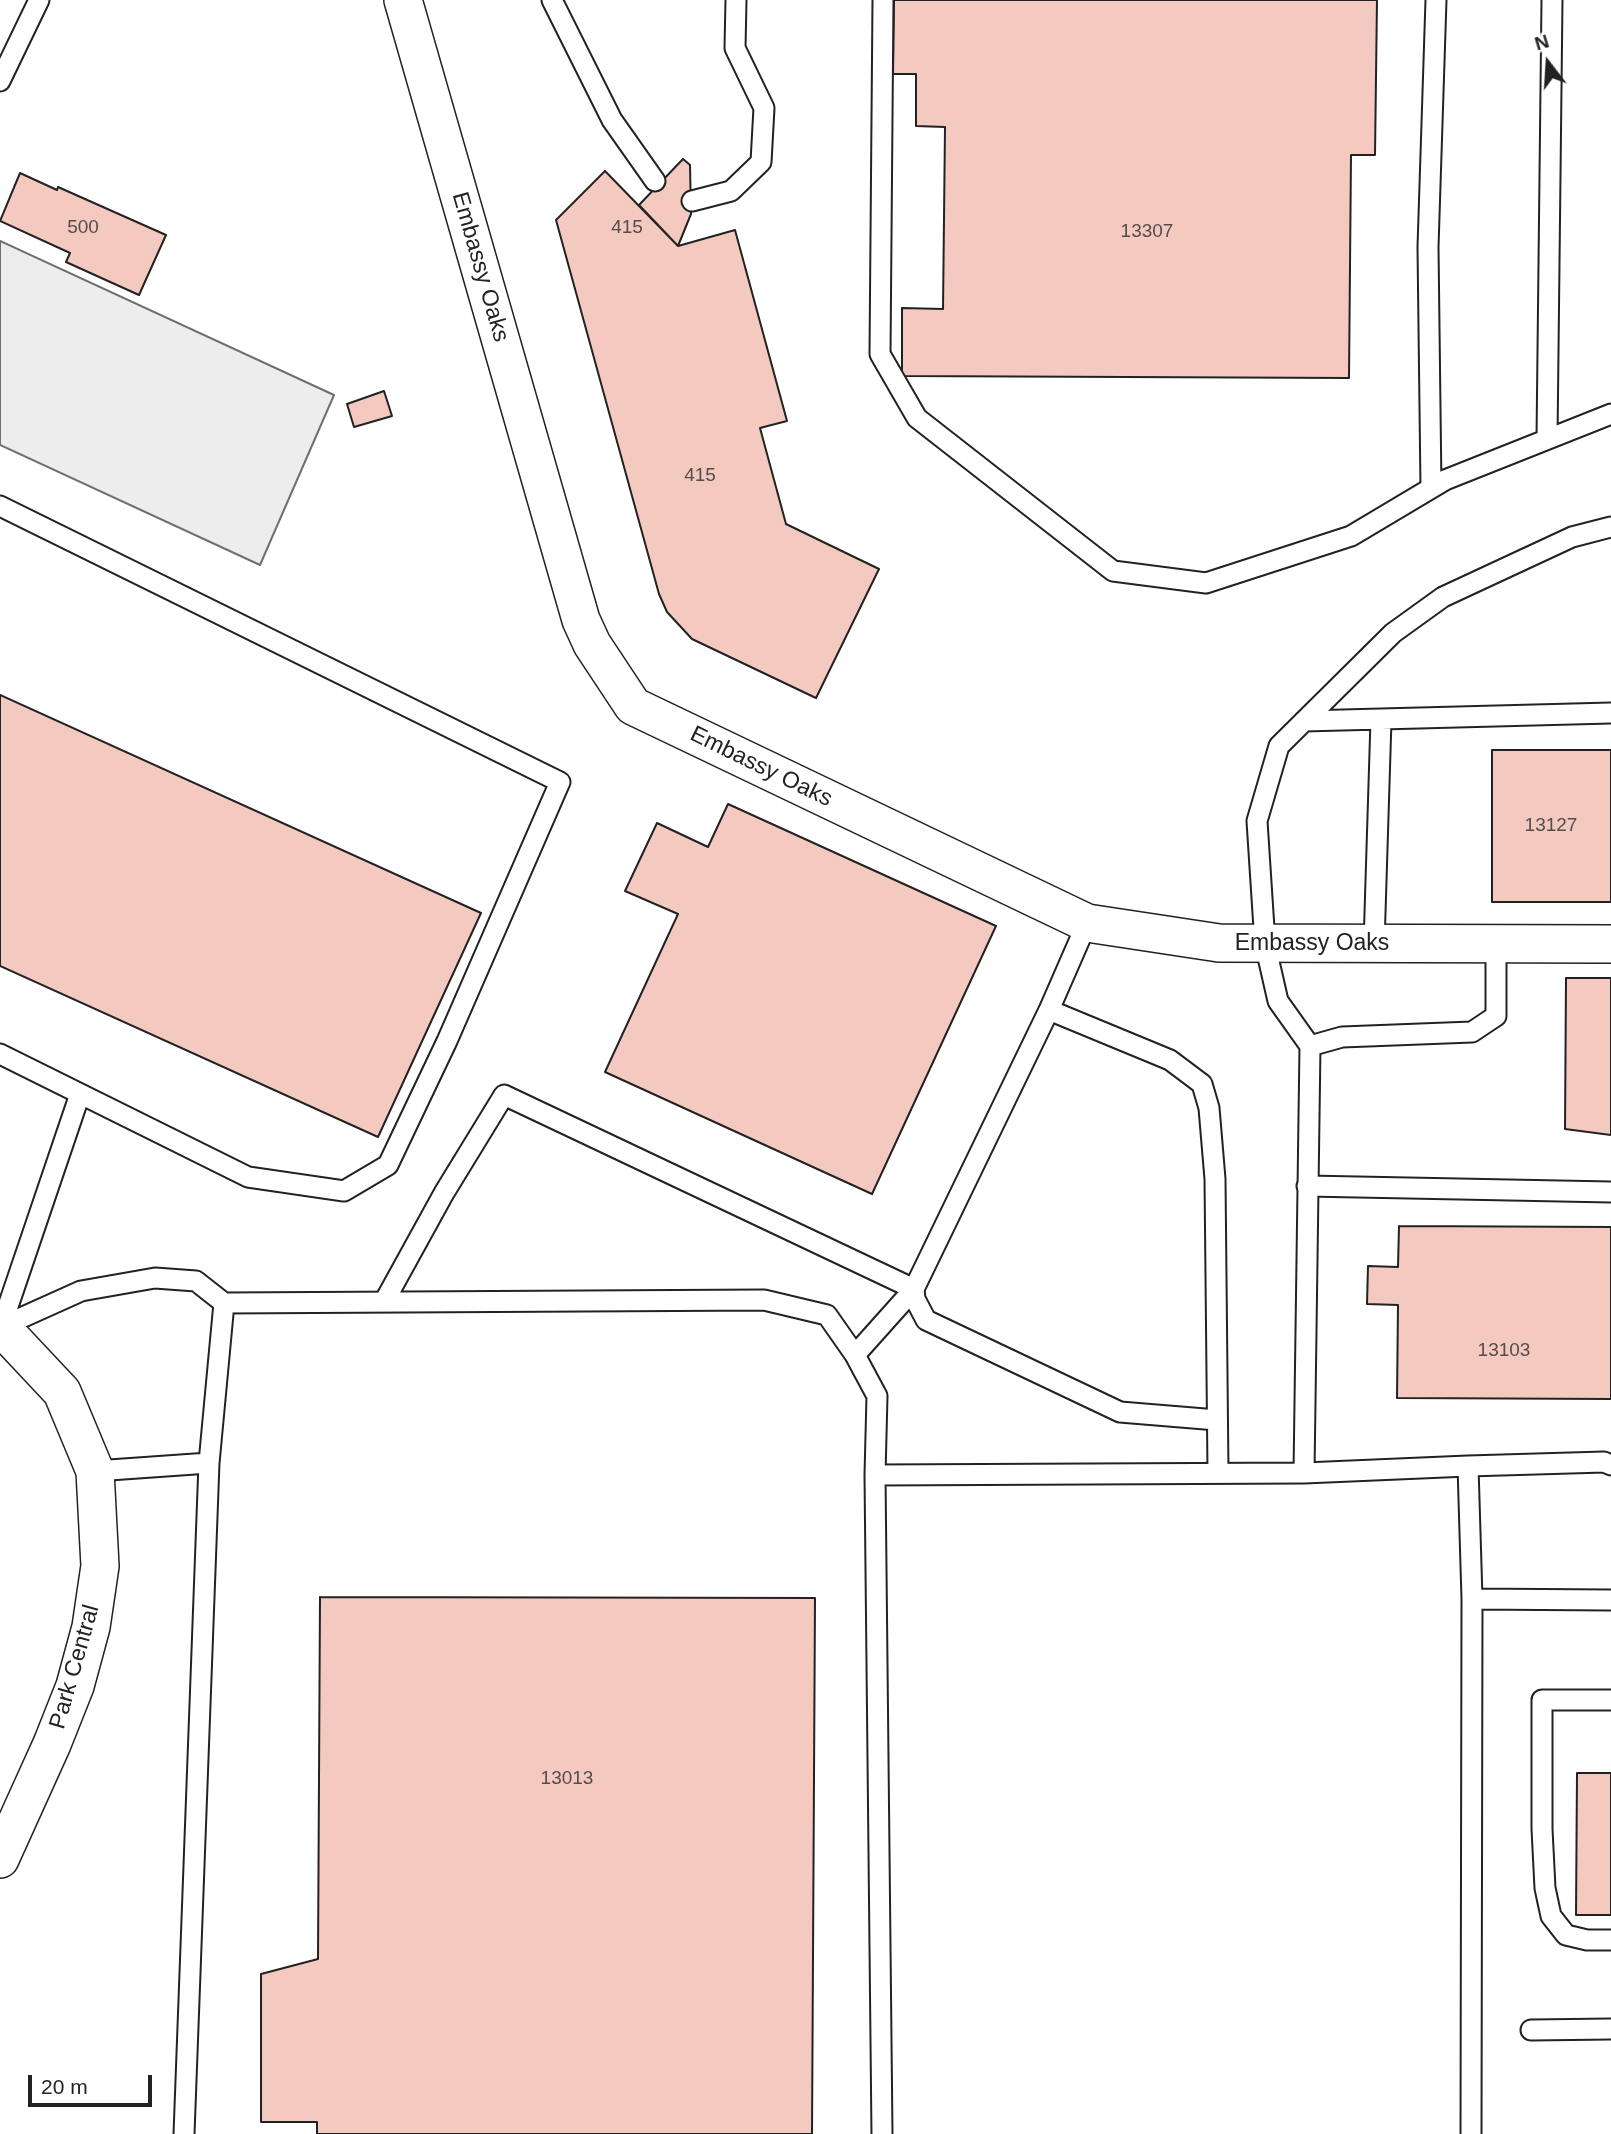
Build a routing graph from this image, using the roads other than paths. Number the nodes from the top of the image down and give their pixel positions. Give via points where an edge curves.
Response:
1 (39, 0) edge
2 (403, 0) edge
3 (552, 0) edge
4 (736, 0) edge
5 (883, 0) edge
6 (1436, 0) edge
7 (1552, 0) edge
8 (0, 81) edge
9 (654, 181) dead end
10 (692, 201) dead end
11 (1611, 414) edge
12 (1547, 439) junction
13 (1431, 488) junction
14 (0, 506) edge
15 (1611, 527) edge
16 (1611, 713) edge
17 (1381, 720) junction
18 (1304, 721) junction
19 (1087, 923) junction
20 (1265, 944) junction
21 (1374, 944) junction
22 (1611, 944) edge
23 (1496, 945) junction
24 (1049, 1010) junction
25 (1310, 1046) junction
26 (0, 1054) edge
27 (80, 1094) junction
28 (1307, 1186) junction
29 (1611, 1192) edge
30 (914, 1289) junction
31 (384, 1302) junction
32 (224, 1303) junction
33 (1, 1327) edge
34 (855, 1354) junction
35 (1217, 1420) junction
36 (209, 1463) junction
37 (1611, 1465) edge
38 (1468, 1466) junction
39 (95, 1471) junction
40 (1218, 1472) junction
41 (1304, 1473) junction
42 (876, 1475) junction
43 (1472, 1599) junction
44 (1611, 1600) edge
45 (1611, 1700) edge
46 (0, 1860) edge
47 (1611, 1940) edge
48 (1611, 2029) edge
49 (1531, 2030) dead end
50 (184, 2134) edge
51 (882, 2134) edge
52 (1471, 2134) edge

1 - 8 lane
2 - 19 street, Embassy Oaks via 581,620 634,706
3 - 9 lane via 612,120
4 - 10 lane via 735,48 764,108 761,162 731,191
5 - 13 lane via 880,354 917,418 1113,571 1206,583 1351,536
6 - 13 lane via 1429,247
7 - 12 lane
11 - 12 lane
12 - 13 lane
14 - 27 lane via 560,782 388,1165 345,1191 247,1177
15 - 18 lane via 1572,537 1443,597 1393,633
16 - 17 lane
17 - 18 lane
17 - 21 lane
18 - 20 lane via 1279,746 1257,821
19 - 20 street, Embassy Oaks via 1219,943
19 - 24 lane
20 - 21 street, Embassy Oaks
20 - 25 lane via 1278,1001
21 - 23 street, Embassy Oaks
22 - 23 street, Embassy Oaks
23 - 25 lane via 1496,1016 1472,1032 1342,1037
24 - 30 lane
24 - 35 lane via 1170,1060 1202,1084 1209,1108 1215,1180
25 - 28 lane
26 - 27 lane
27 - 33 lane
28 - 29 lane
28 - 41 lane
30 - 31 lane via 504,1095
30 - 34 lane
30 - 35 lane via 926,1320 1120,1412
31 - 32 lane
31 - 34 lane via 764,1300 827,1315
32 - 33 lane via 196,1281 155,1278 81,1291
32 - 36 lane
33 - 39 street, Park Central via 62,1392
34 - 42 lane via 877,1396
35 - 40 lane
36 - 39 lane
36 - 50 lane
37 - 38 lane
38 - 41 lane
38 - 43 lane
39 - 46 street, Park Central via 100,1566 91,1627 75,1686
40 - 41 lane
40 - 42 lane
42 - 51 lane
43 - 44 lane
43 - 52 lane
45 - 47 lane via 1542,1700 1542,1829 1551,1916 1566,1935
48 - 49 lane

